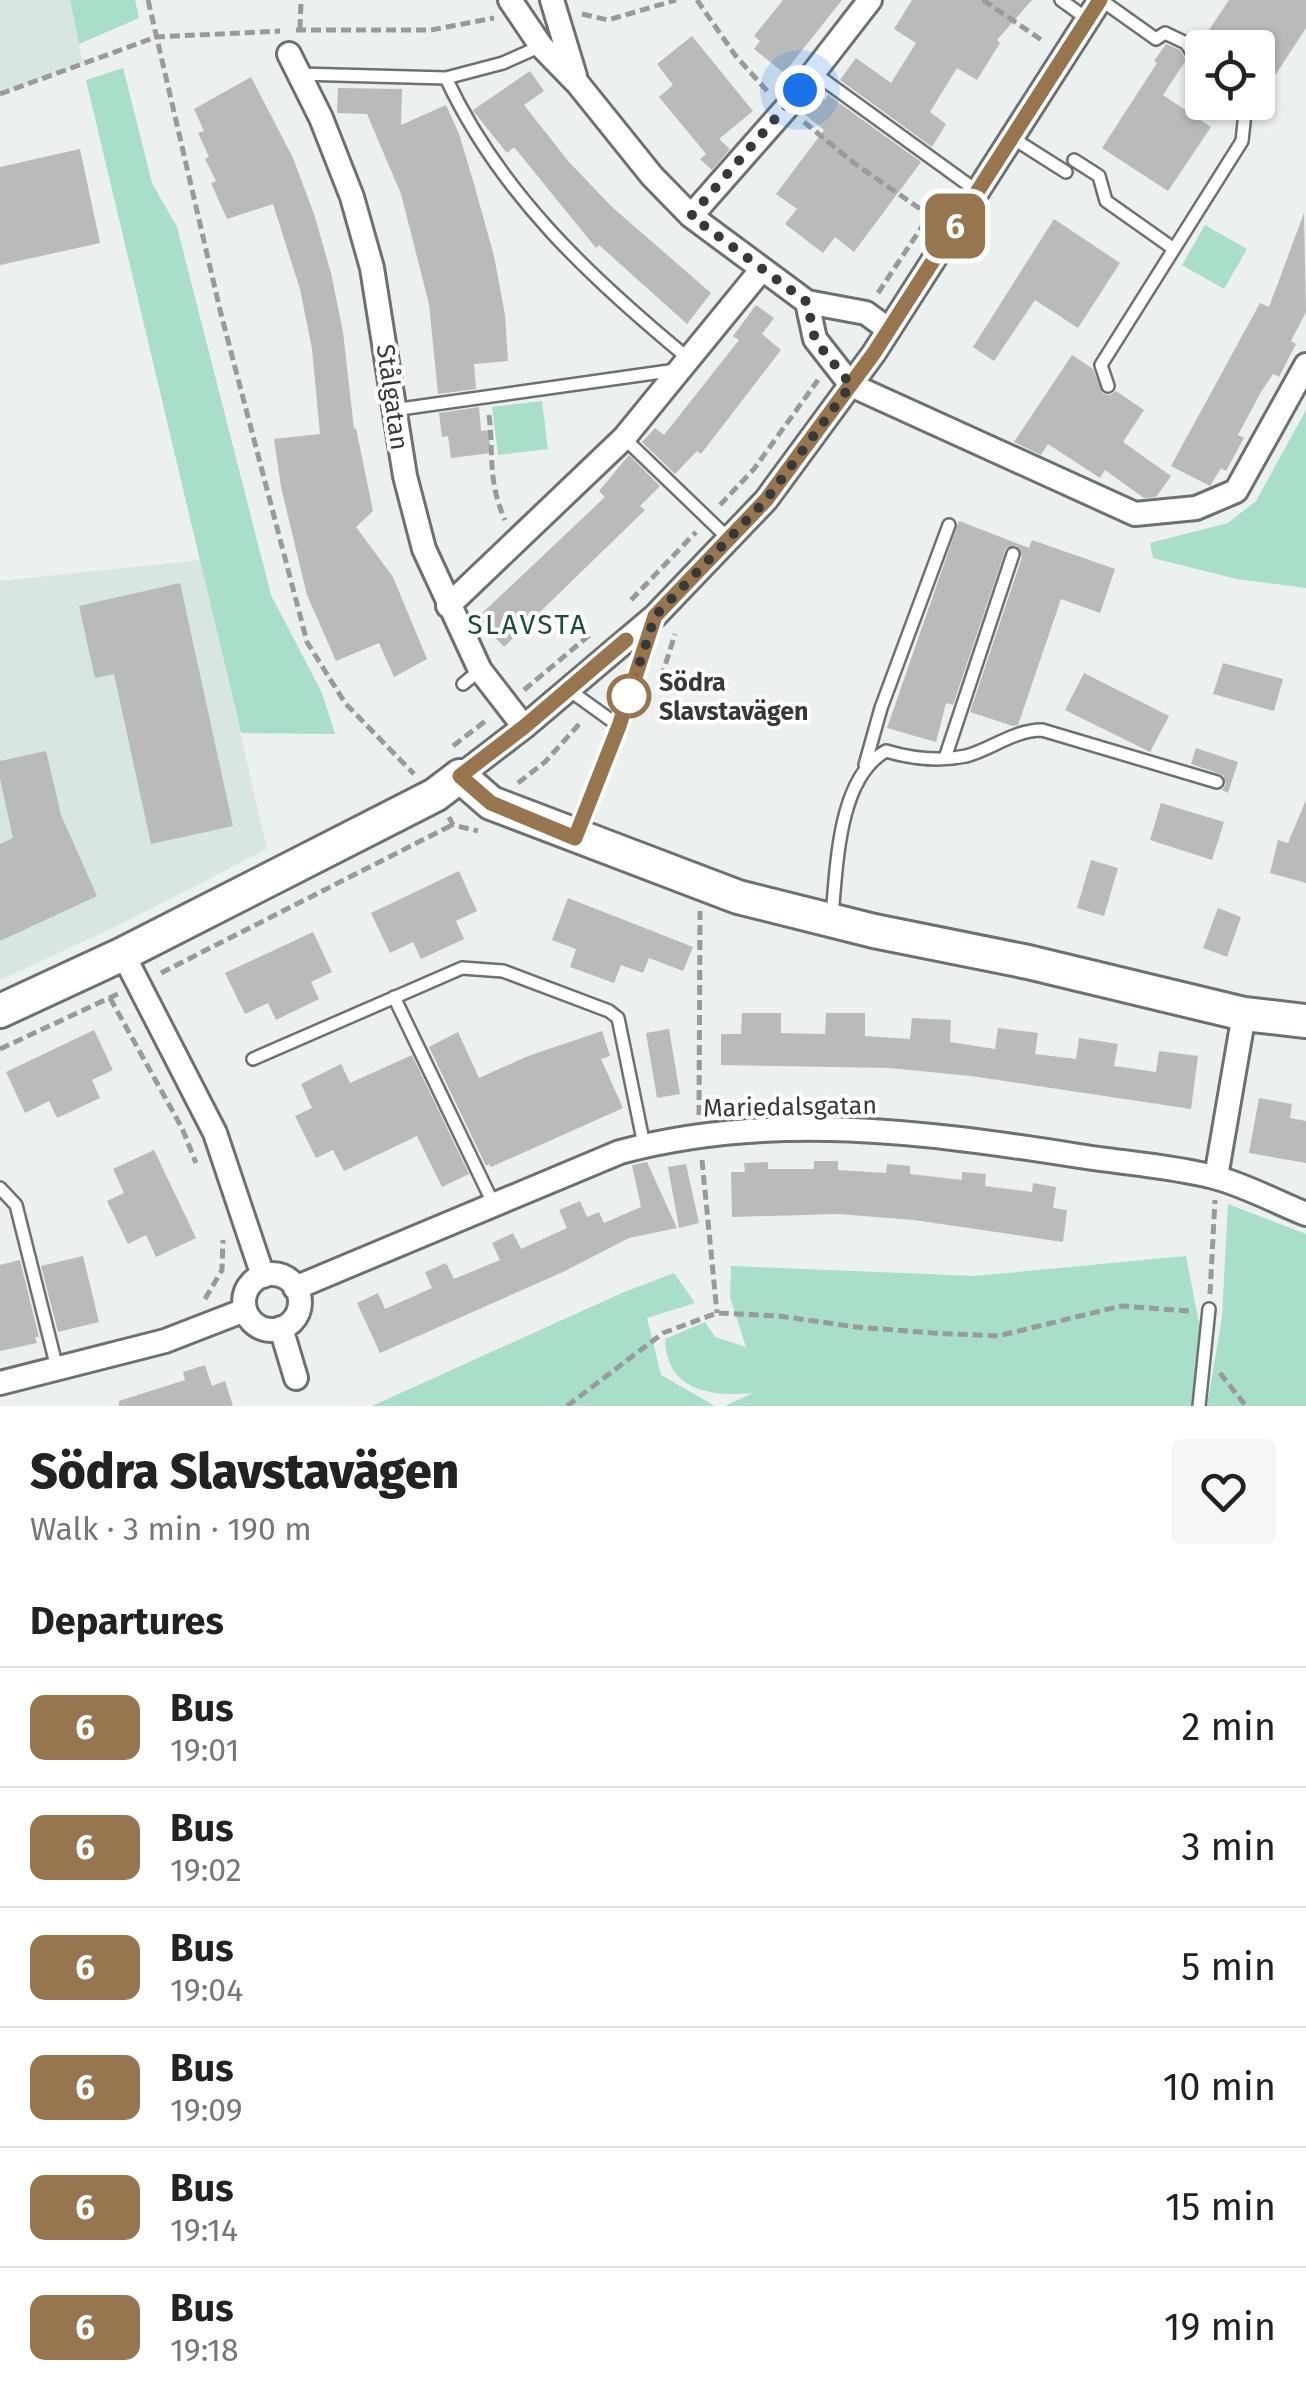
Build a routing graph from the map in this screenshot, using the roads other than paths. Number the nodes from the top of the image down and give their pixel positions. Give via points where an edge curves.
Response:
1 (870, 0) edge
2 (1083, 4) edge
3 (512, 5) edge
4 (560, 5) edge
5 (1185, 44) edge
6 (541, 46) junction
7 (294, 64) joint
8 (814, 73) junction
9 (446, 78) junction
10 (578, 84) junction
11 (1244, 120) edge
12 (1011, 137) junction
13 (1074, 160) dead end
14 (1066, 172) dead end
15 (977, 191) junction
16 (691, 216) junction
17 (1174, 249) junction
18 (762, 270) junction
19 (807, 302) junction
20 (889, 330) junction
21 (685, 364) junction
22 (1306, 365) edge
23 (851, 385) junction
24 (1108, 386) dead end
25 (394, 410) junction
26 (624, 438) junction
27 (949, 525) dead end
28 (730, 540) junction
29 (1013, 554) dead end
30 (448, 606) junction
31 (655, 616) junction
32 (570, 690) junction
33 (619, 726) junction
34 (524, 727) junction
35 (945, 758) junction
36 (864, 770) junction
37 (447, 774) junction
38 (1218, 782) dead end
39 (575, 838) junction
40 (831, 920) junction
41 (124, 954) junction
42 (394, 997) junction
43 (0, 1011) edge
44 (1244, 1014) junction
45 (1306, 1021) edge
46 (252, 1060) dead end
47 (644, 1145) junction
48 (1216, 1177) junction
49 (0, 1188) edge
50 (494, 1206) junction
51 (1306, 1214) edge
52 (263, 1276) junction
53 (295, 1288) junction
54 (244, 1310) junction
55 (1209, 1310) road end
56 (281, 1328) junction
57 (57, 1368) junction
58 (296, 1378) dead end
59 (0, 1383) edge
60 (1199, 1406) edge

1 - 8 street
2 - 5 lane via 1156,39 1164,33
2 - 12 street
3 - 6 street
4 - 10 street
6 - 9 lane
6 - 10 street
7 - 9 lane
7 - 25 street, Stålgatan via 352,197 384,332
8 - 15 lane
8 - 16 street
9 - 21 lane via 466,122 556,240
10 - 16 street
11 - 17 lane via 1242,141
12 - 14 lane
12 - 15 street
13 - 17 lane via 1100,176 1106,201
15 - 20 street
16 - 18 street
17 - 24 lane via 1101,365
18 - 19 street
18 - 21 street
19 - 20 street via 866,312
19 - 23 street via 815,340
20 - 23 street
21 - 25 lane
21 - 26 street
22 - 23 street via 1236,491 1196,508 1135,514
23 - 28 street
25 - 30 street, Stålgatan via 424,550
26 - 28 lane
26 - 30 street
27 - 36 lane
28 - 31 street
29 - 35 lane
30 - 34 street, Stålgatan via 472,677
31 - 32 street
31 - 33 lane
32 - 33 lane
32 - 34 street
33 - 39 lane
34 - 37 street
35 - 36 lane via 918,760 886,751
35 - 38 lane via 1042,730
36 - 40 lane via 848,801
37 - 39 street via 491,803
37 - 41 street
39 - 40 street via 738,897
40 - 44 street
41 - 43 street
41 - 52 street via 215,1133
42 - 46 lane
42 - 47 lane via 453,971 482,968 614,1014
42 - 50 lane
44 - 45 street
44 - 48 street
47 - 48 street, Mariedalsgatan via 757,1128 854,1128 982,1140
47 - 50 street, Mariedalsgatan
48 - 51 street, Mariedalsgatan
49 - 57 lane via 16,1205
50 - 53 street, Mariedalsgatan
52 - 53 street via 278,1275
52 - 54 street via 246,1291
53 - 56 street via 298,1310
54 - 56 street via 264,1330
54 - 57 street via 164,1341
55 - 60 lane
56 - 58 street
57 - 59 street

